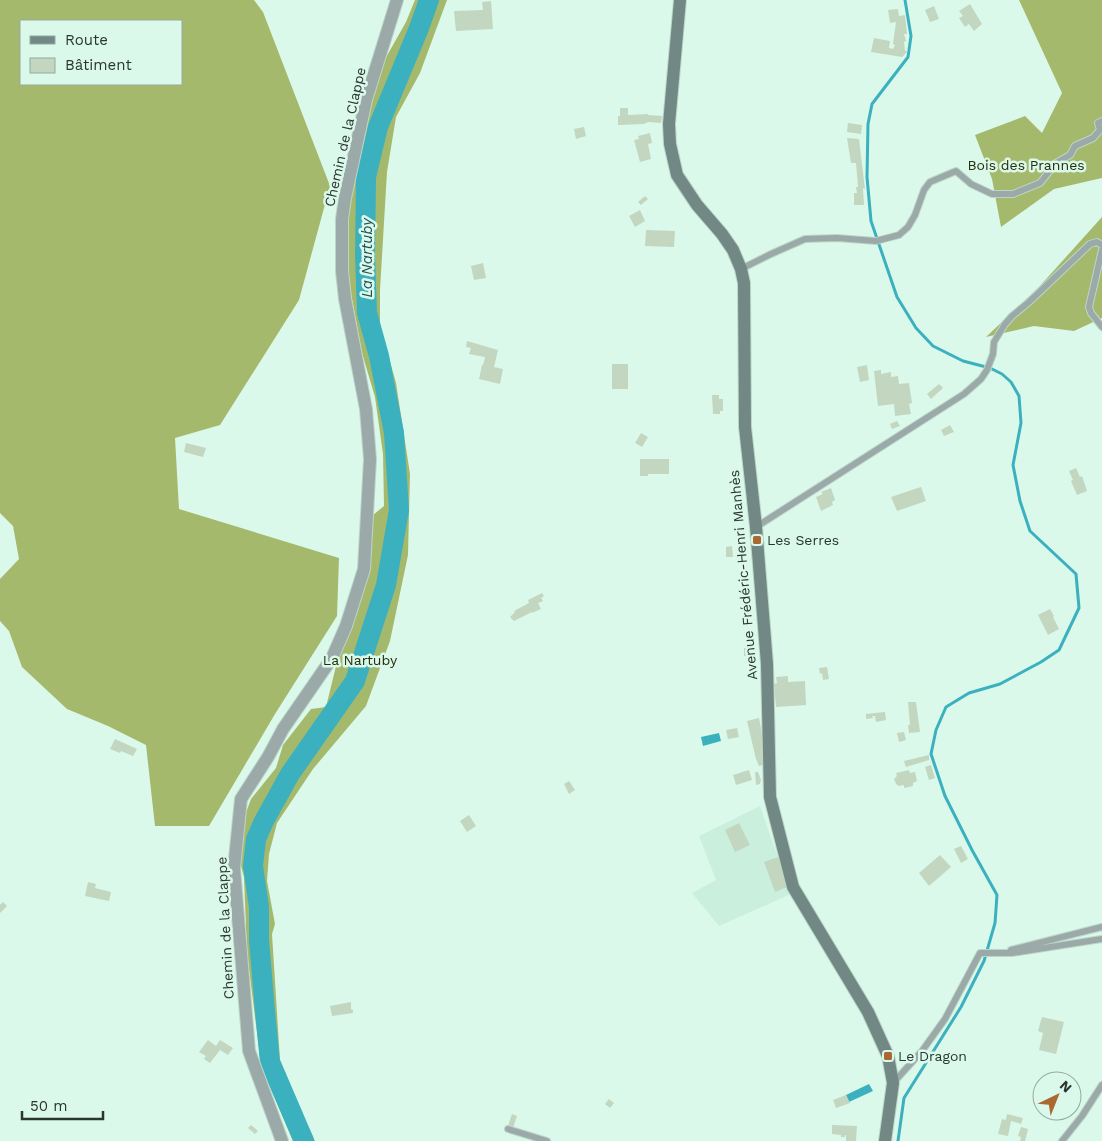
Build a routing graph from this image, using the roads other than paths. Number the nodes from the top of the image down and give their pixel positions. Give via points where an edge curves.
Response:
1 (397, 0) edge
2 (680, 0) edge
3 (1102, 121) edge
4 (1102, 245) edge
5 (1102, 250) edge
6 (742, 269) junction
7 (1102, 327) edge
8 (756, 527) junction
9 (1102, 927) edge
10 (1102, 939) edge
11 (997, 953) junction
12 (893, 1083) junction
13 (1102, 1086) edge
14 (508, 1129) dead end
15 (282, 1141) edge
16 (546, 1141) edge
17 (886, 1141) edge
18 (1062, 1141) edge

1 - 15 street, Chemin de la Clappe via 366,100 342,219 345,298 366,409 370,459 364,569 332,658 241,799 236,844 234,868 249,1051
2 - 6 street, Avenue Frédéric-Henri Manhès via 669,124 677,175 722,234
3 - 6 lane via 1098,123 1100,130 1094,138 1075,146 1070,155 1056,163 1040,183 1013,194 992,194 971,184 956,171 930,182 908,227 899,235 876,240 805,240
4 - 8 lane via 1097,242 1090,244 1004,324 994,342 987,370 969,389
5 - 7 lane via 1088,307
6 - 8 street, Avenue Frédéric-Henri Manhès via 745,427
8 - 12 street, Avenue Frédéric-Henri Manhès via 767,664 770,797 793,887 868,1012 888,1056
9 - 11 lane
10 - 11 lane via 1012,954
11 - 12 lane via 980,953 945,1019
12 - 17 street, Avenue Frédéric-Henri Manhès
13 - 18 lane
14 - 16 lane

